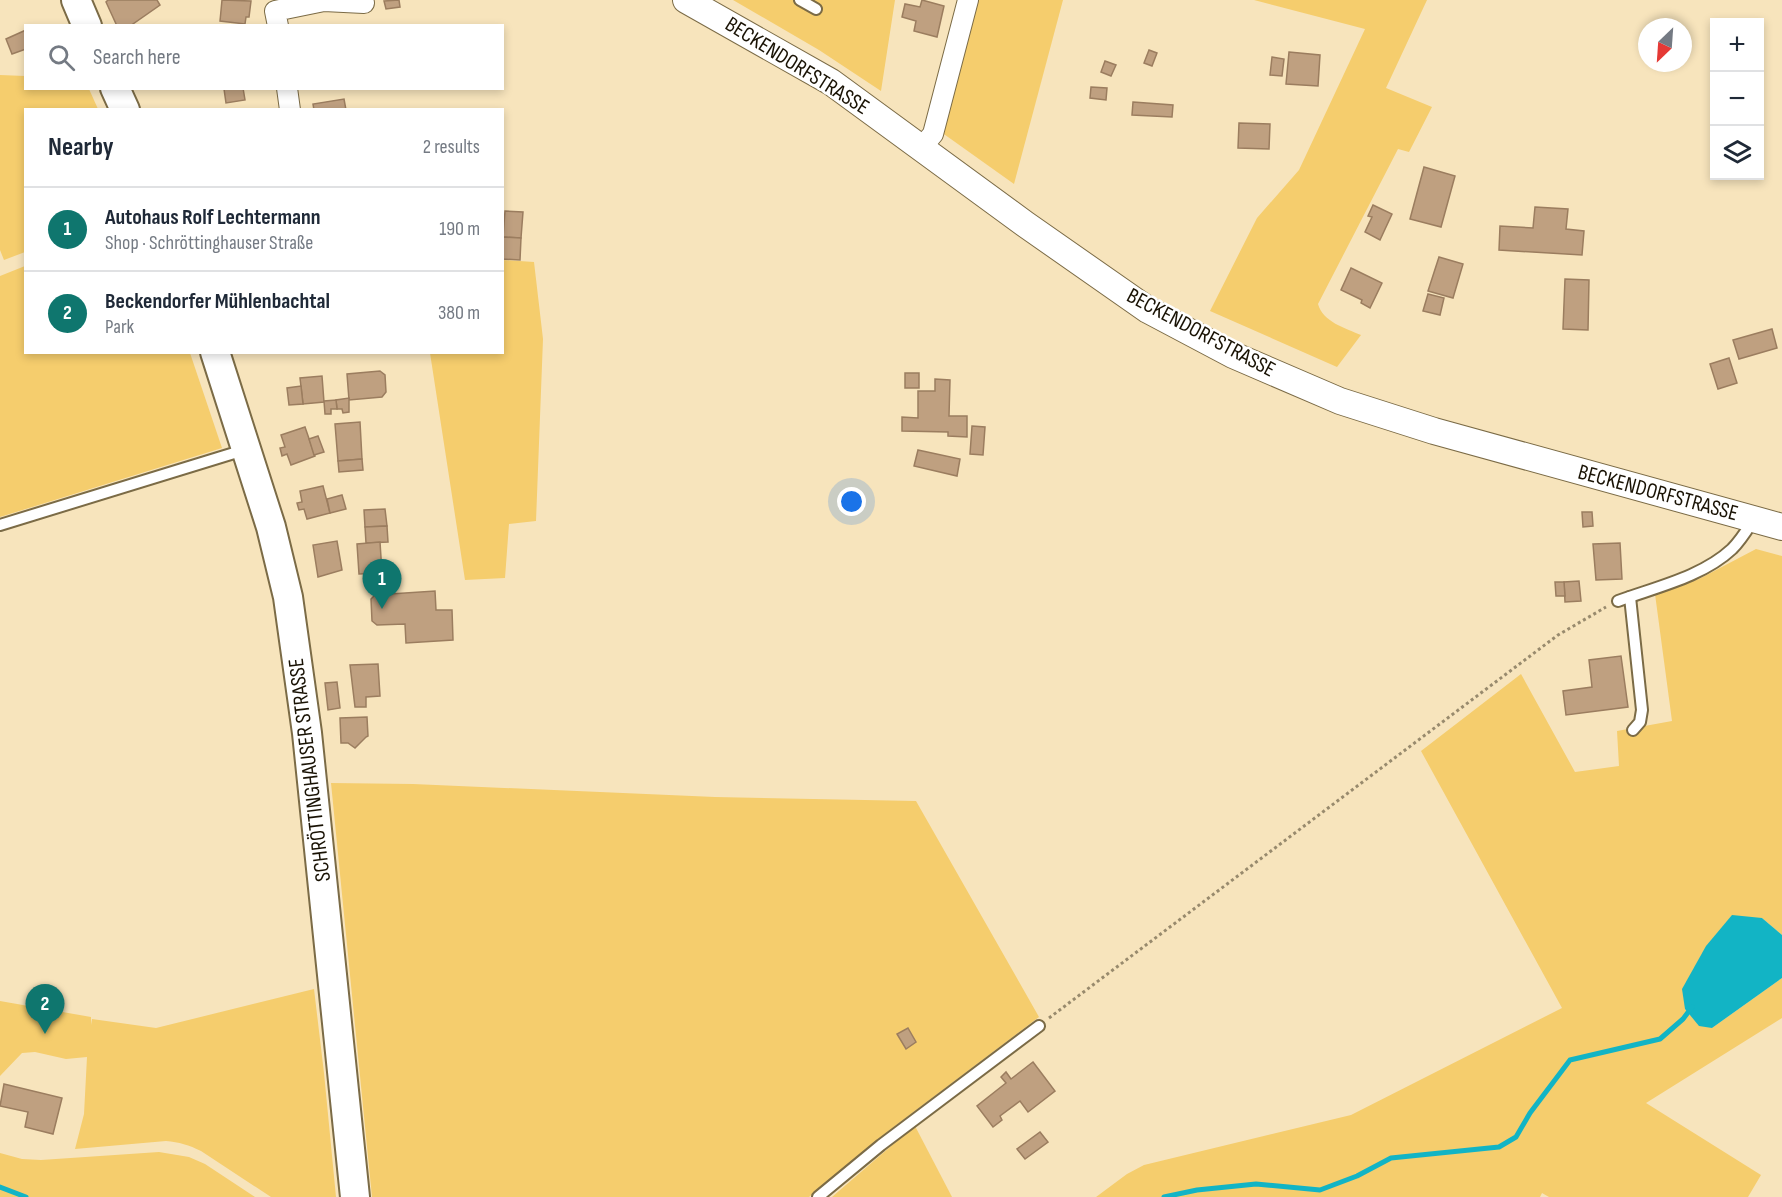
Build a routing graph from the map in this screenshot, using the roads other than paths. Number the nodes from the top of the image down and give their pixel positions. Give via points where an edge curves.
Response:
1 (76, 0) edge
2 (686, 0) edge
3 (800, 0) edge
4 (968, 0) edge
5 (364, 3) dead end
6 (816, 9) dead end
7 (86, 24) edge
8 (278, 24) edge
9 (116, 90) edge
10 (286, 90) edge
11 (124, 108) edge
12 (290, 108) edge
13 (922, 147) junction
14 (216, 354) edge
15 (247, 449) junction
16 (1754, 519) junction
17 (0, 525) edge
18 (1782, 527) edge
19 (1630, 597) junction
20 (1618, 601) road end
21 (1633, 730) dead end
22 (1039, 1026) road end
23 (355, 1197) edge
24 (818, 1197) edge

1 - 7 main road
2 - 13 street, BECKENDORFSTRASSE via 831,82
3 - 6 lane
4 - 13 street via 933,134
5 - 8 street via 324,1 275,11
9 - 11 main road
10 - 12 street
13 - 16 street, BECKENDORFSTRASSE via 1148,310 1233,355 1340,401 1434,431
14 - 15 main road, SCHRÖTTINGHAUSER STRASSE
15 - 17 lane
15 - 23 main road, SCHRÖTTINGHAUSER STRASSE via 288,597 299,664
16 - 18 street, BECKENDORFSTRASSE
16 - 19 lane via 1730,550 1701,570
19 - 20 lane
19 - 21 lane via 1642,710 1640,722
22 - 24 lane

